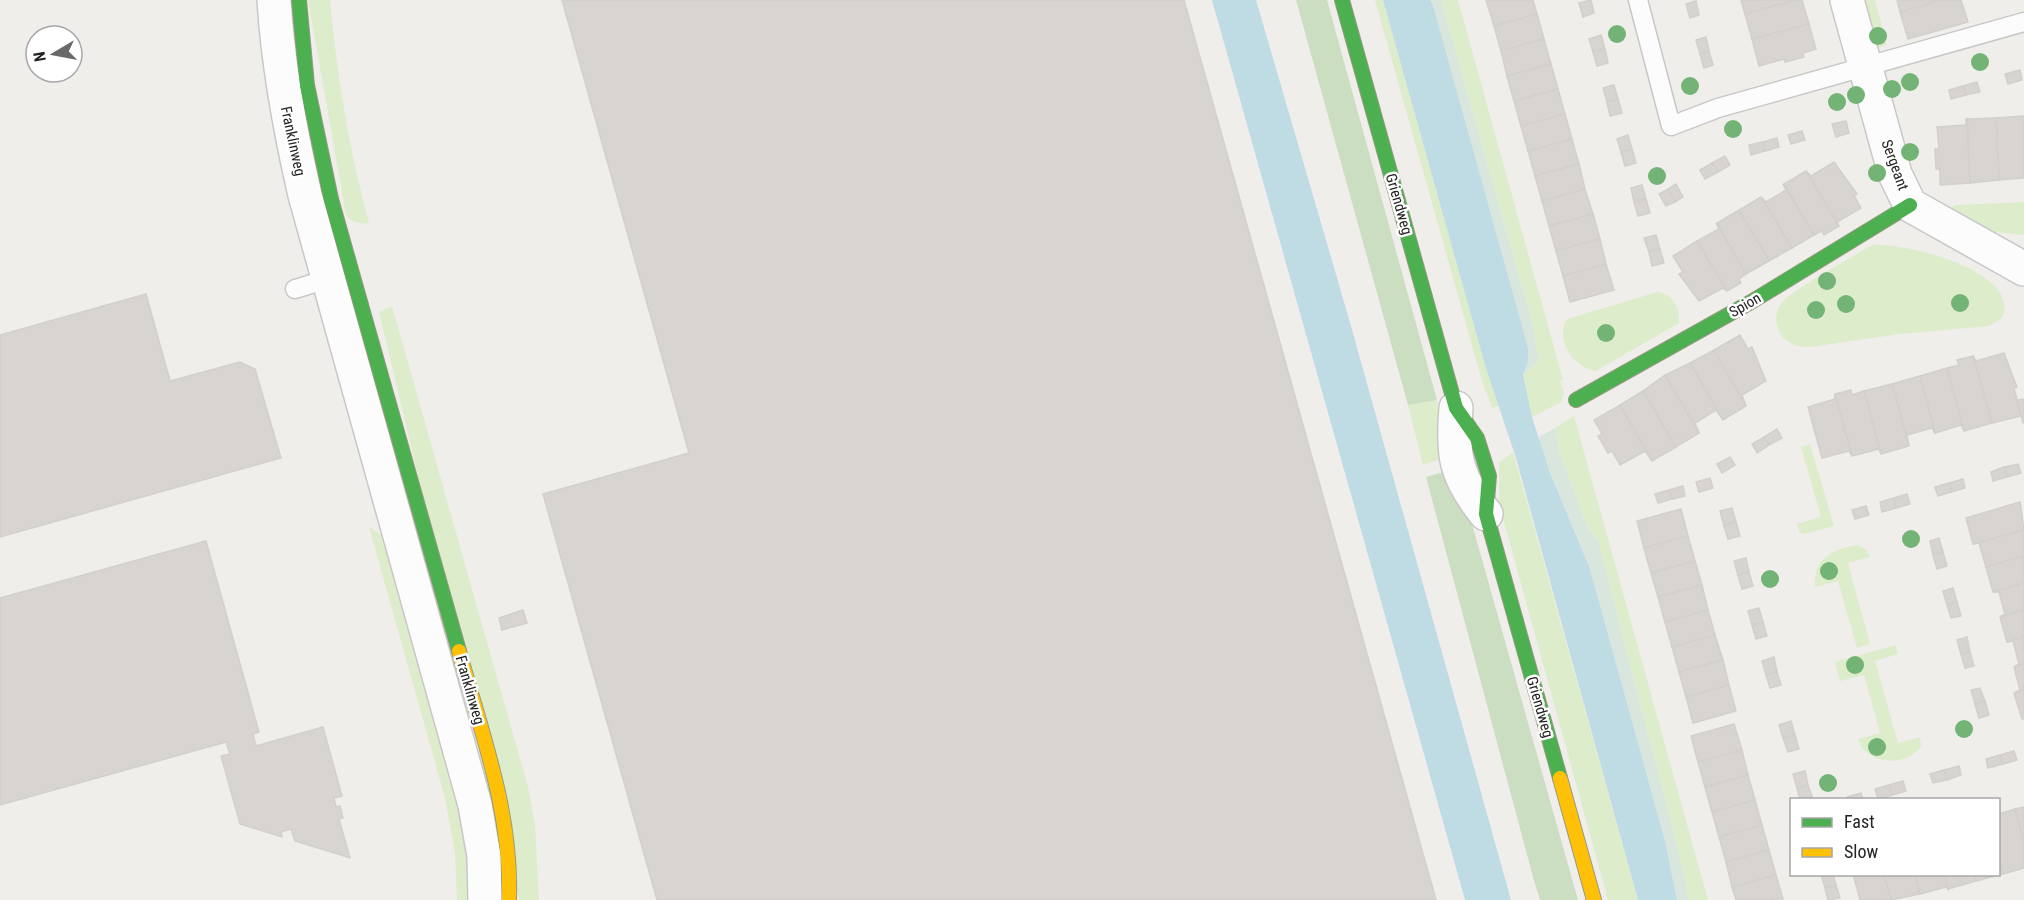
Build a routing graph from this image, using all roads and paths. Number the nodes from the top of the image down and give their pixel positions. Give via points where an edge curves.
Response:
1 (274, 0) edge
2 (299, 0) edge
3 (1342, 0) edge
4 (1638, 0) edge
5 (1847, 0) edge
6 (2024, 22) edge
7 (1866, 67) junction
8 (1910, 205) junction
9 (2016, 257) edge
10 (340, 276) junction
11 (295, 289) dead end
12 (1576, 400) dead end
13 (1456, 408) joint
14 (399, 486) junction
15 (1486, 514) joint
16 (485, 900) edge
17 (509, 900) edge
18 (1594, 900) edge

1 - 10 street, Franklinweg via 289,128
2 - 10 street, Franklinweg via 307,86 331,199
3 - 13 street, Griendweg
4 - 7 lane via 1671,126 1718,108
5 - 7 street, Sergeant
6 - 7 lane
7 - 8 street, Sergeant via 1895,174
8 - 9 street, Sergeant
8 - 12 street, Spion via 1751,302
10 - 11 lane
10 - 14 street, Franklinweg
13 - 15 street, Griendweg via 1453,443 1465,489
14 - 16 street, Franklinweg via 476,805 484,856
14 - 17 street, Franklinweg via 504,811
15 - 18 street, Griendweg

